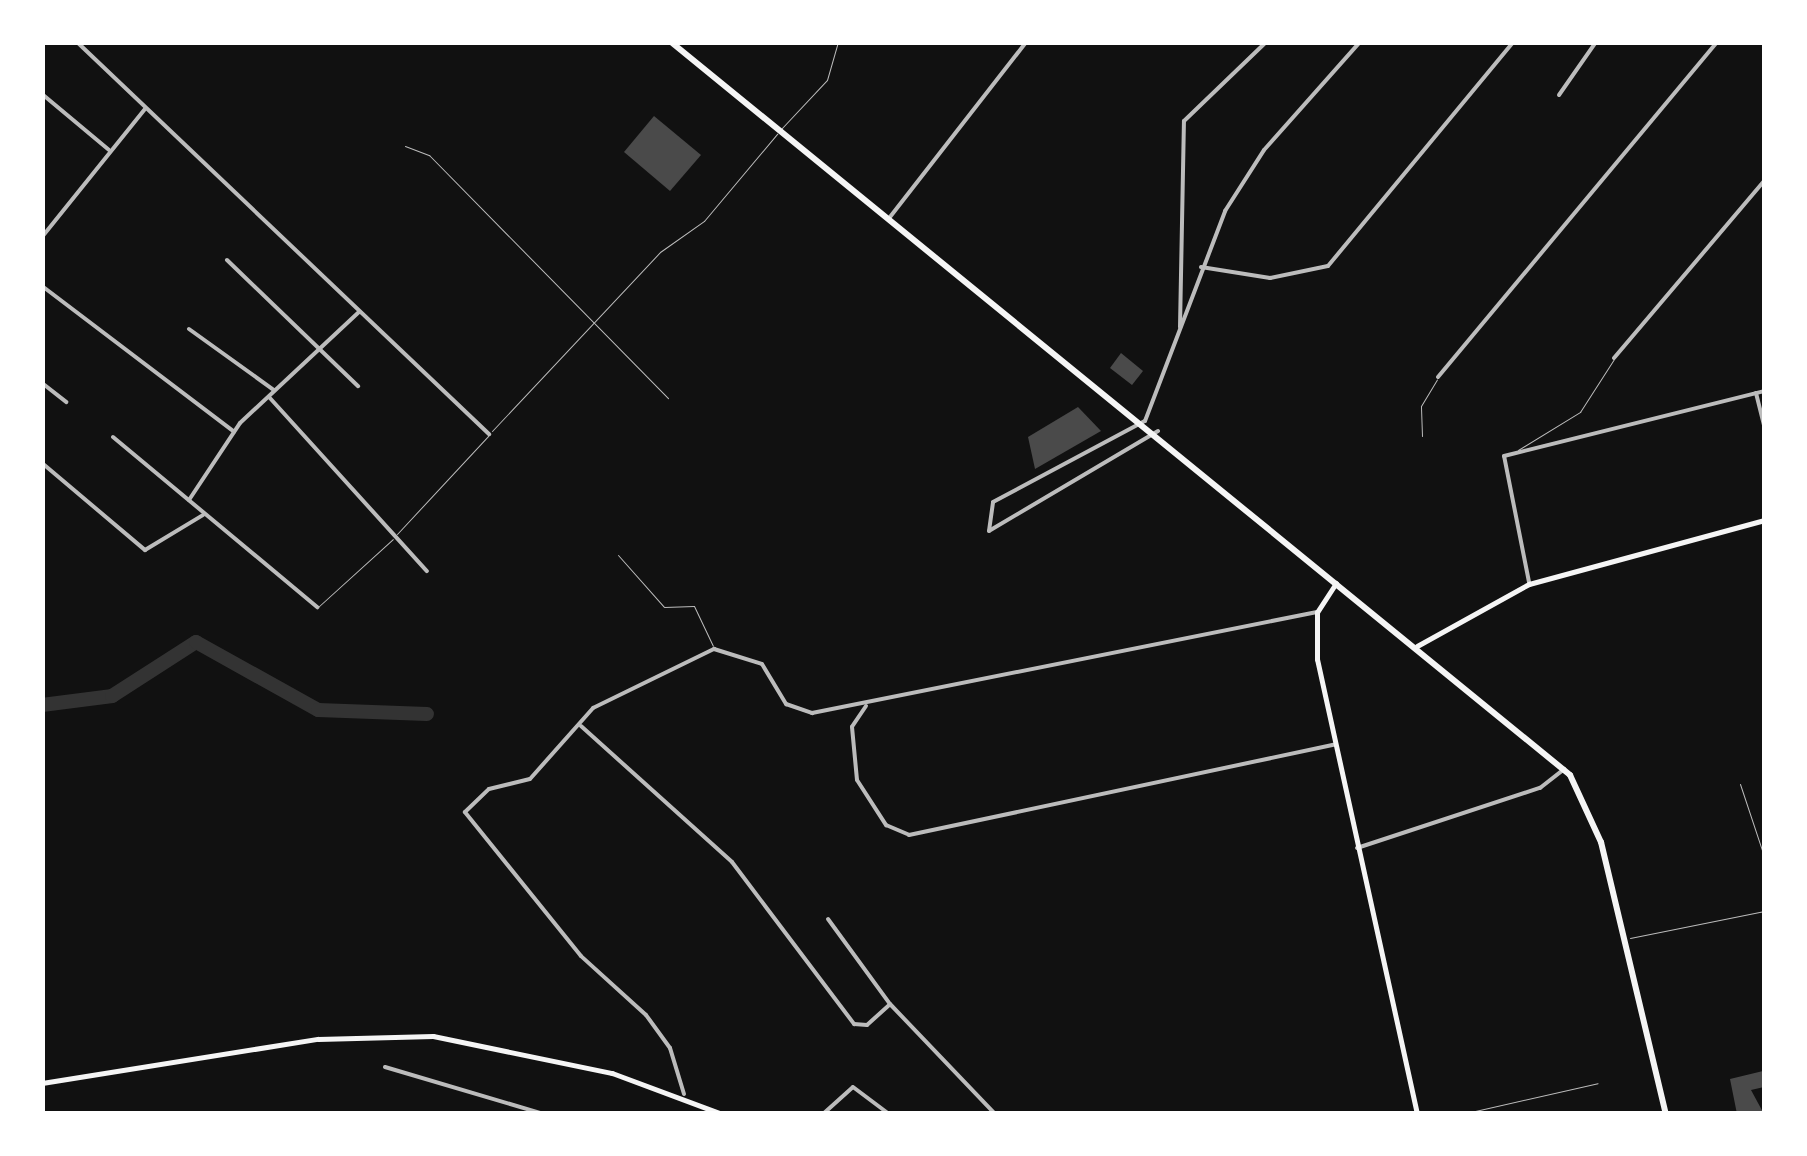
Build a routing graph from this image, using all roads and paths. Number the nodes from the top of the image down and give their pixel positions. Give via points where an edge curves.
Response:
1 (77, 42) edge
2 (671, 42) edge
3 (838, 42) edge
4 (1026, 42) edge
5 (1266, 42) edge
6 (1360, 42) edge
7 (1512, 42) edge
8 (1596, 42) edge
9 (1717, 42) edge
10 (42, 94) edge
11 (1559, 95) dead end
12 (145, 110) junction
13 (779, 131) junction
14 (404, 146) dead end
15 (109, 150) junction
16 (1764, 182) edge
17 (890, 217) junction
18 (42, 236) edge
19 (227, 260) dead end
20 (1201, 268) junction
21 (42, 286) edge
22 (360, 311) junction
23 (596, 320) junction
24 (189, 329) dead end
25 (1181, 332) junction
26 (321, 346) junction
27 (1614, 358) joint
28 (1438, 377) joint
29 (42, 383) edge
30 (358, 386) dead end
31 (274, 390) junction
32 (1764, 390) edge
33 (1756, 393) junction
34 (268, 396) junction
35 (668, 398) dead end
36 (66, 402) dead end
37 (1144, 422) junction
38 (1764, 426) edge
39 (1158, 431) junction
40 (234, 432) junction
41 (490, 434) junction
42 (1422, 436) dead end
43 (113, 437) dead end
44 (1518, 450) junction
45 (42, 463) edge
46 (189, 500) junction
47 (203, 516) junction
48 (1764, 520) edge
49 (397, 535) junction
50 (618, 555) dead end
51 (427, 571) dead end
52 (1336, 582) junction
53 (1529, 584) junction
54 (317, 607) joint
55 (1317, 612) junction
56 (1417, 646) junction
57 (714, 649) junction
58 (866, 706) junction
59 (581, 726) junction
60 (1334, 745) junction
61 (1564, 769) junction
62 (1740, 784) dead end
63 (1357, 848) junction
64 (1764, 856) edge
65 (1764, 911) edge
66 (828, 919) dead end
67 (1627, 938) junction
68 (890, 1004) junction
69 (385, 1067) dead end
70 (42, 1083) edge
71 (1598, 1084) dead end
72 (684, 1094) junction
73 (544, 1114) edge
74 (722, 1114) edge
75 (823, 1114) edge
76 (889, 1114) edge
77 (995, 1114) edge
78 (1417, 1114) edge
79 (1462, 1114) edge
80 (1666, 1114) edge

1 - 12 street
2 - 13 main road
3 - 13 lane via 827,80
4 - 17 street
5 - 25 street via 1184,121
6 - 20 street via 1264,150
7 - 20 street via 1328,266 1302,278
8 - 11 street
9 - 28 street
10 - 15 street
12 - 15 street
12 - 22 street
13 - 17 main road
13 - 23 lane via 704,221 660,252
14 - 23 lane via 430,155
15 - 18 street
16 - 27 street
17 - 37 main road
19 - 26 street
20 - 25 street
21 - 40 street
22 - 26 street
22 - 41 street
23 - 35 lane
23 - 41 lane
24 - 31 street
25 - 37 street
26 - 30 street
26 - 31 street
27 - 44 lane via 1580,412
28 - 42 lane via 1420,406
29 - 36 street
31 - 34 street
32 - 33 street
33 - 38 street
33 - 44 street
34 - 40 street
34 - 49 street
37 - 39 main road
37 - 39 street via 993,502 989,531
39 - 52 main road
40 - 46 street
41 - 49 lane
43 - 46 street
44 - 53 street via 1500,468
45 - 47 street via 146,550
46 - 47 street
47 - 54 street
48 - 53 main road
49 - 51 street
49 - 54 lane
50 - 57 lane via 664,607 699,610
52 - 55 main road
52 - 56 main road
53 - 56 main road
55 - 58 street
55 - 60 main road
56 - 61 main road
57 - 58 street via 762,664 792,710
57 - 59 street via 599,704
58 - 60 street via 852,727 857,780 886,825 909,835
59 - 68 street via 732,862 854,1024 867,1026
59 - 72 street via 530,779 489,790 465,812 582,956 660,1034
60 - 63 main road
61 - 63 street via 1540,788
61 - 67 main road via 1596,826
62 - 64 lane
63 - 78 main road
65 - 67 lane
66 - 68 street
67 - 80 main road
68 - 77 street
69 - 73 street
70 - 72 main road via 380,1034 482,1041
71 - 79 lane
72 - 74 main road
75 - 76 street via 853,1087

